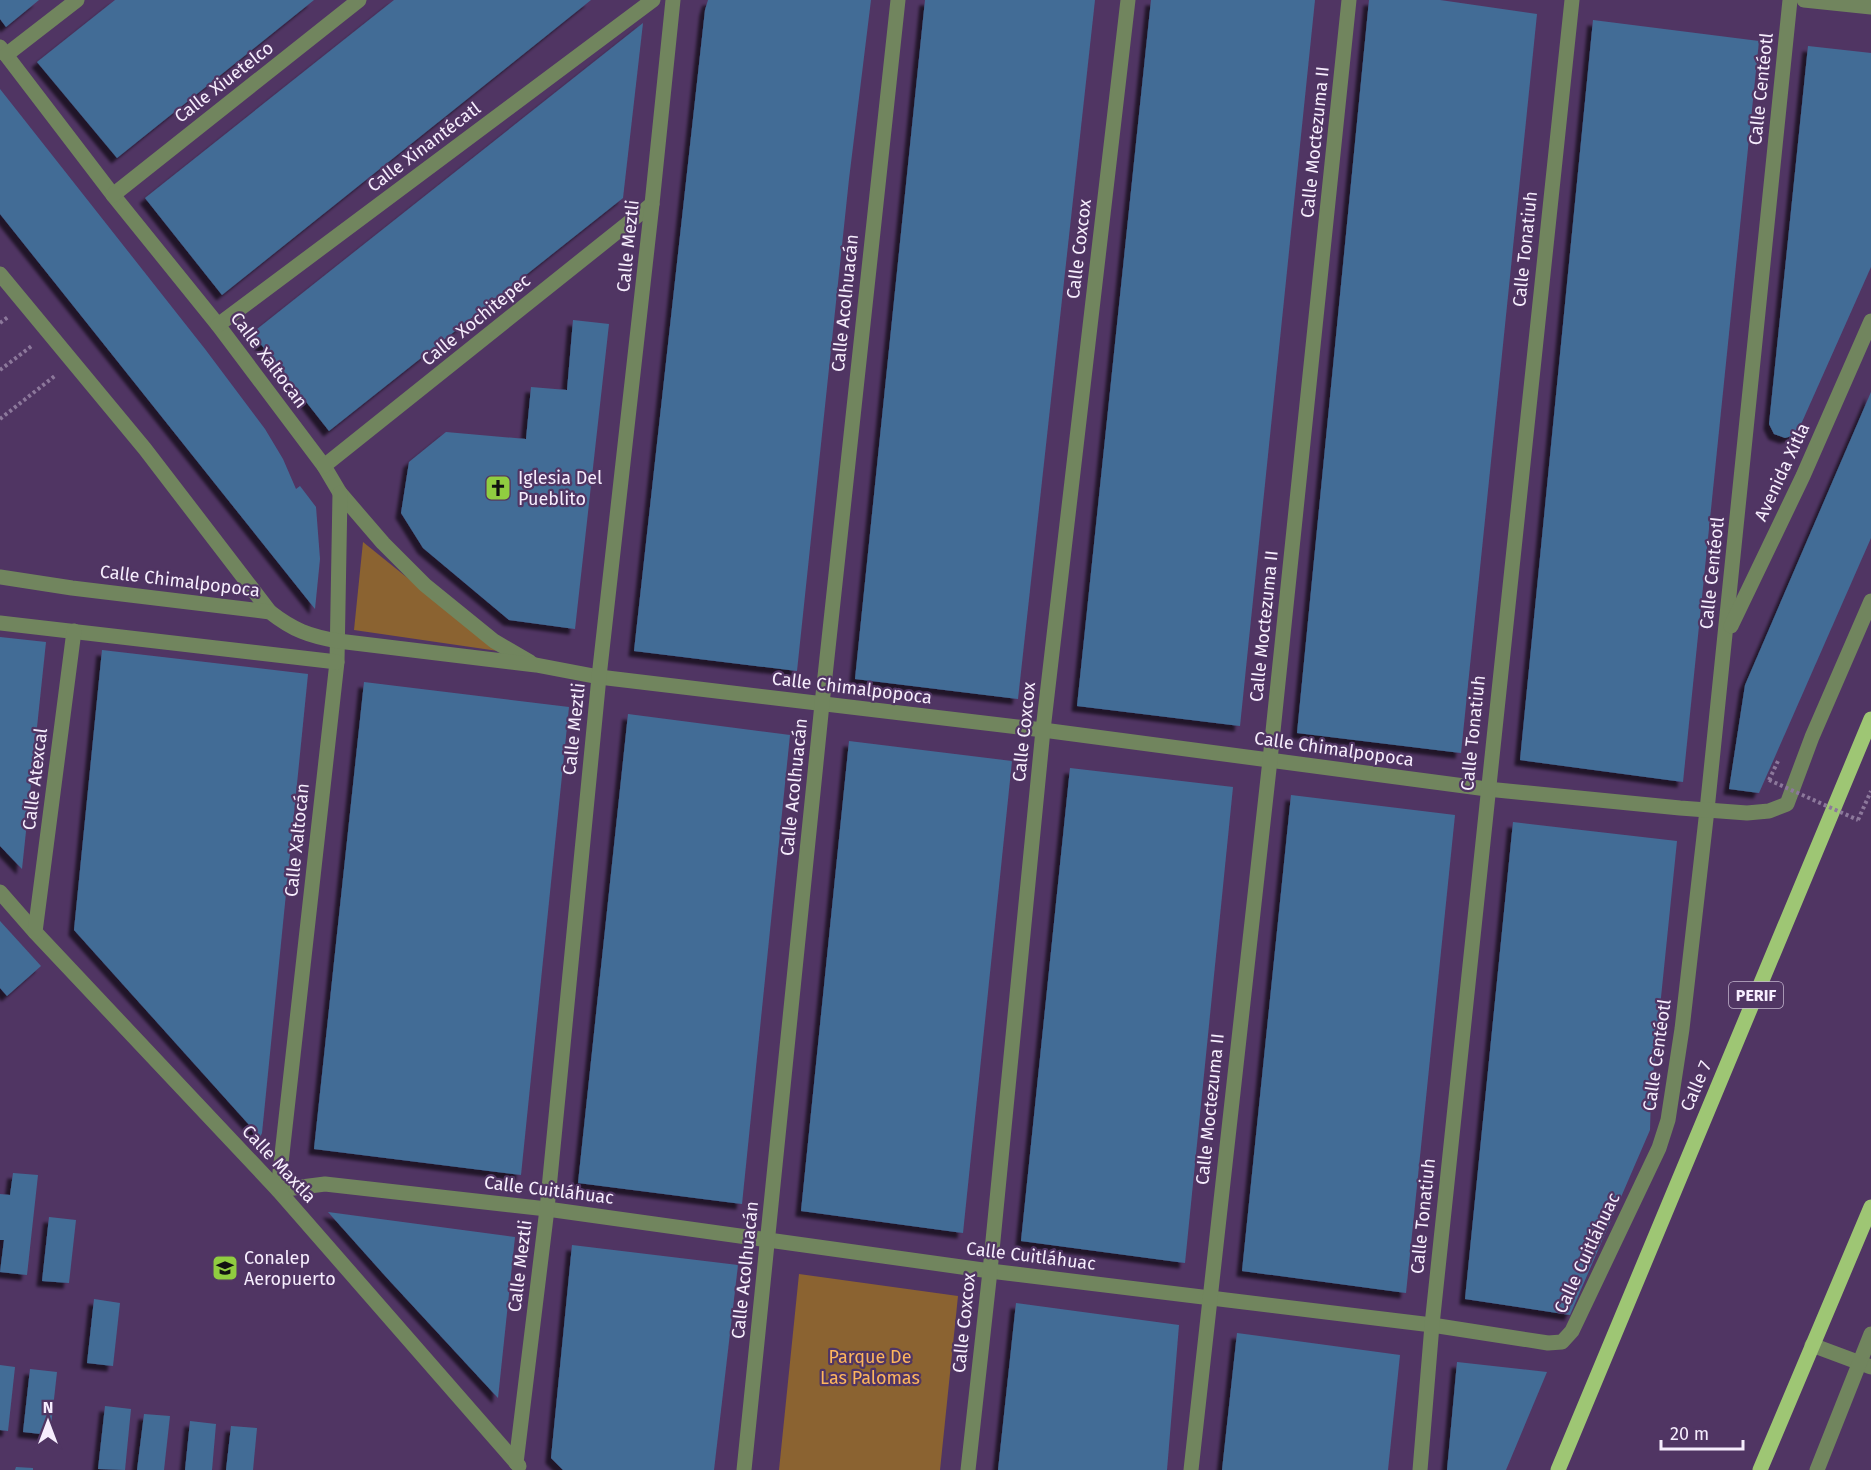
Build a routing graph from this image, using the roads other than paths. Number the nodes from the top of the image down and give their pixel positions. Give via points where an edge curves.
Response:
1 (77, 0) edge
2 (359, 0) edge
3 (653, 0) edge
4 (673, 0) edge
5 (898, 0) edge
6 (1128, 0) edge
7 (1349, 0) edge
8 (1572, 0) edge
9 (1790, 0) edge
10 (1804, 0) edge
11 (1827, 1) edge
12 (1871, 7) edge
13 (3, 51) edge
14 (113, 195) junction
15 (652, 204) junction
16 (0, 274) edge
17 (1871, 321) edge
18 (218, 325) junction
19 (324, 466) junction
20 (340, 493) junction
21 (0, 576) edge
22 (1871, 602) edge
23 (270, 612) junction
24 (0, 623) edge
25 (74, 631) junction
26 (1725, 637) junction
27 (338, 641) junction
28 (337, 662) junction
29 (536, 665) junction
30 (599, 677) junction
31 (822, 704) junction
32 (1871, 719) edge
33 (1043, 730) junction
34 (1270, 760) junction
35 (1487, 789) junction
36 (1707, 810) junction
37 (0, 892) edge
38 (35, 932) junction
39 (1659, 1148) joint
40 (278, 1191) junction
41 (1871, 1207) edge
42 (547, 1209) junction
43 (768, 1239) junction
44 (990, 1271) junction
45 (1209, 1297) junction
46 (1432, 1325) junction
47 (1871, 1334) edge
48 (1812, 1345) junction
49 (1865, 1365) edge
50 (519, 1466) edge
51 (744, 1470) edge
52 (968, 1470) edge
53 (1191, 1470) edge
54 (1420, 1470) edge
55 (1558, 1470) edge
56 (1760, 1470) edge
57 (1817, 1470) edge

1 - 13 street
2 - 14 street, Calle Xiuetelco
3 - 18 street, Calle Xinantécatl
4 - 15 street, Calle Meztli
5 - 31 street, Calle Acolhuacán
6 - 33 street, Calle Coxcox
7 - 34 street, Calle Moctezuma II
8 - 35 street, Calle Tonatiuh
9 - 26 street, Calle Centéotl
10 - 11 street
11 - 12 street
13 - 14 street, Calle Xaltocan
14 - 18 street, Calle Xaltocan
15 - 19 street, Calle Xochitepec
15 - 30 street, Calle Meztli
16 - 23 street via 145,449
17 - 26 street, Avenida Xitla via 1803,476
18 - 19 street, Calle Xaltocan
19 - 20 street, Calle Xaltocan
20 - 27 street, Calle Xaltocán
20 - 29 street, Calle Xaltocan via 425,585 494,641
21 - 23 street, Calle Chimalpopoca
22 - 36 street, Calle Chimalpopoca via 1787,804 1747,813
23 - 27 street, Calle Chimalpopoca via 302,633
24 - 25 street
25 - 28 street
25 - 38 street, Calle Atexcal
26 - 36 street, Calle Centéotl
27 - 28 street, Calle Xaltocán
27 - 29 street, Calle Chimalpopoca
28 - 40 street, Calle Xaltocán
29 - 30 street, Calle Chimalpopoca
30 - 31 street, Calle Chimalpopoca
30 - 42 street, Calle Meztli
31 - 33 street, Calle Chimalpopoca
31 - 43 street, Calle Acolhuacán
32 - 55 main road, Calle 7 / PERIF
33 - 34 street, Calle Chimalpopoca
33 - 44 street, Calle Coxcox
34 - 35 street, Calle Chimalpopoca
34 - 45 street, Calle Moctezuma II
35 - 36 street, Calle Chimalpopoca
35 - 46 street, Calle Tonatiuh
36 - 39 street, Calle Centéotl via 1682,1029 1668,1120
37 - 38 street, Calle Maxtla
38 - 40 street, Calle Maxtla
39 - 46 street, Calle Cuitláhuac via 1572,1331 1562,1342
40 - 42 street, Calle Cuitláhuac via 325,1184
40 - 50 street, Calle Maxtla
41 - 48 main road
42 - 43 street, Calle Cuitláhuac
42 - 50 street, Calle Meztli
43 - 44 street, Calle Cuitláhuac
43 - 51 street, Calle Acolhuacán
44 - 45 street, Calle Cuitláhuac
44 - 52 street, Calle Coxcox
45 - 46 street, Calle Cuitláhuac
45 - 53 street, Calle Moctezuma II
46 - 54 street, Calle Tonatiuh
47 - 49 street
48 - 49 street
48 - 56 main road
49 - 57 street

